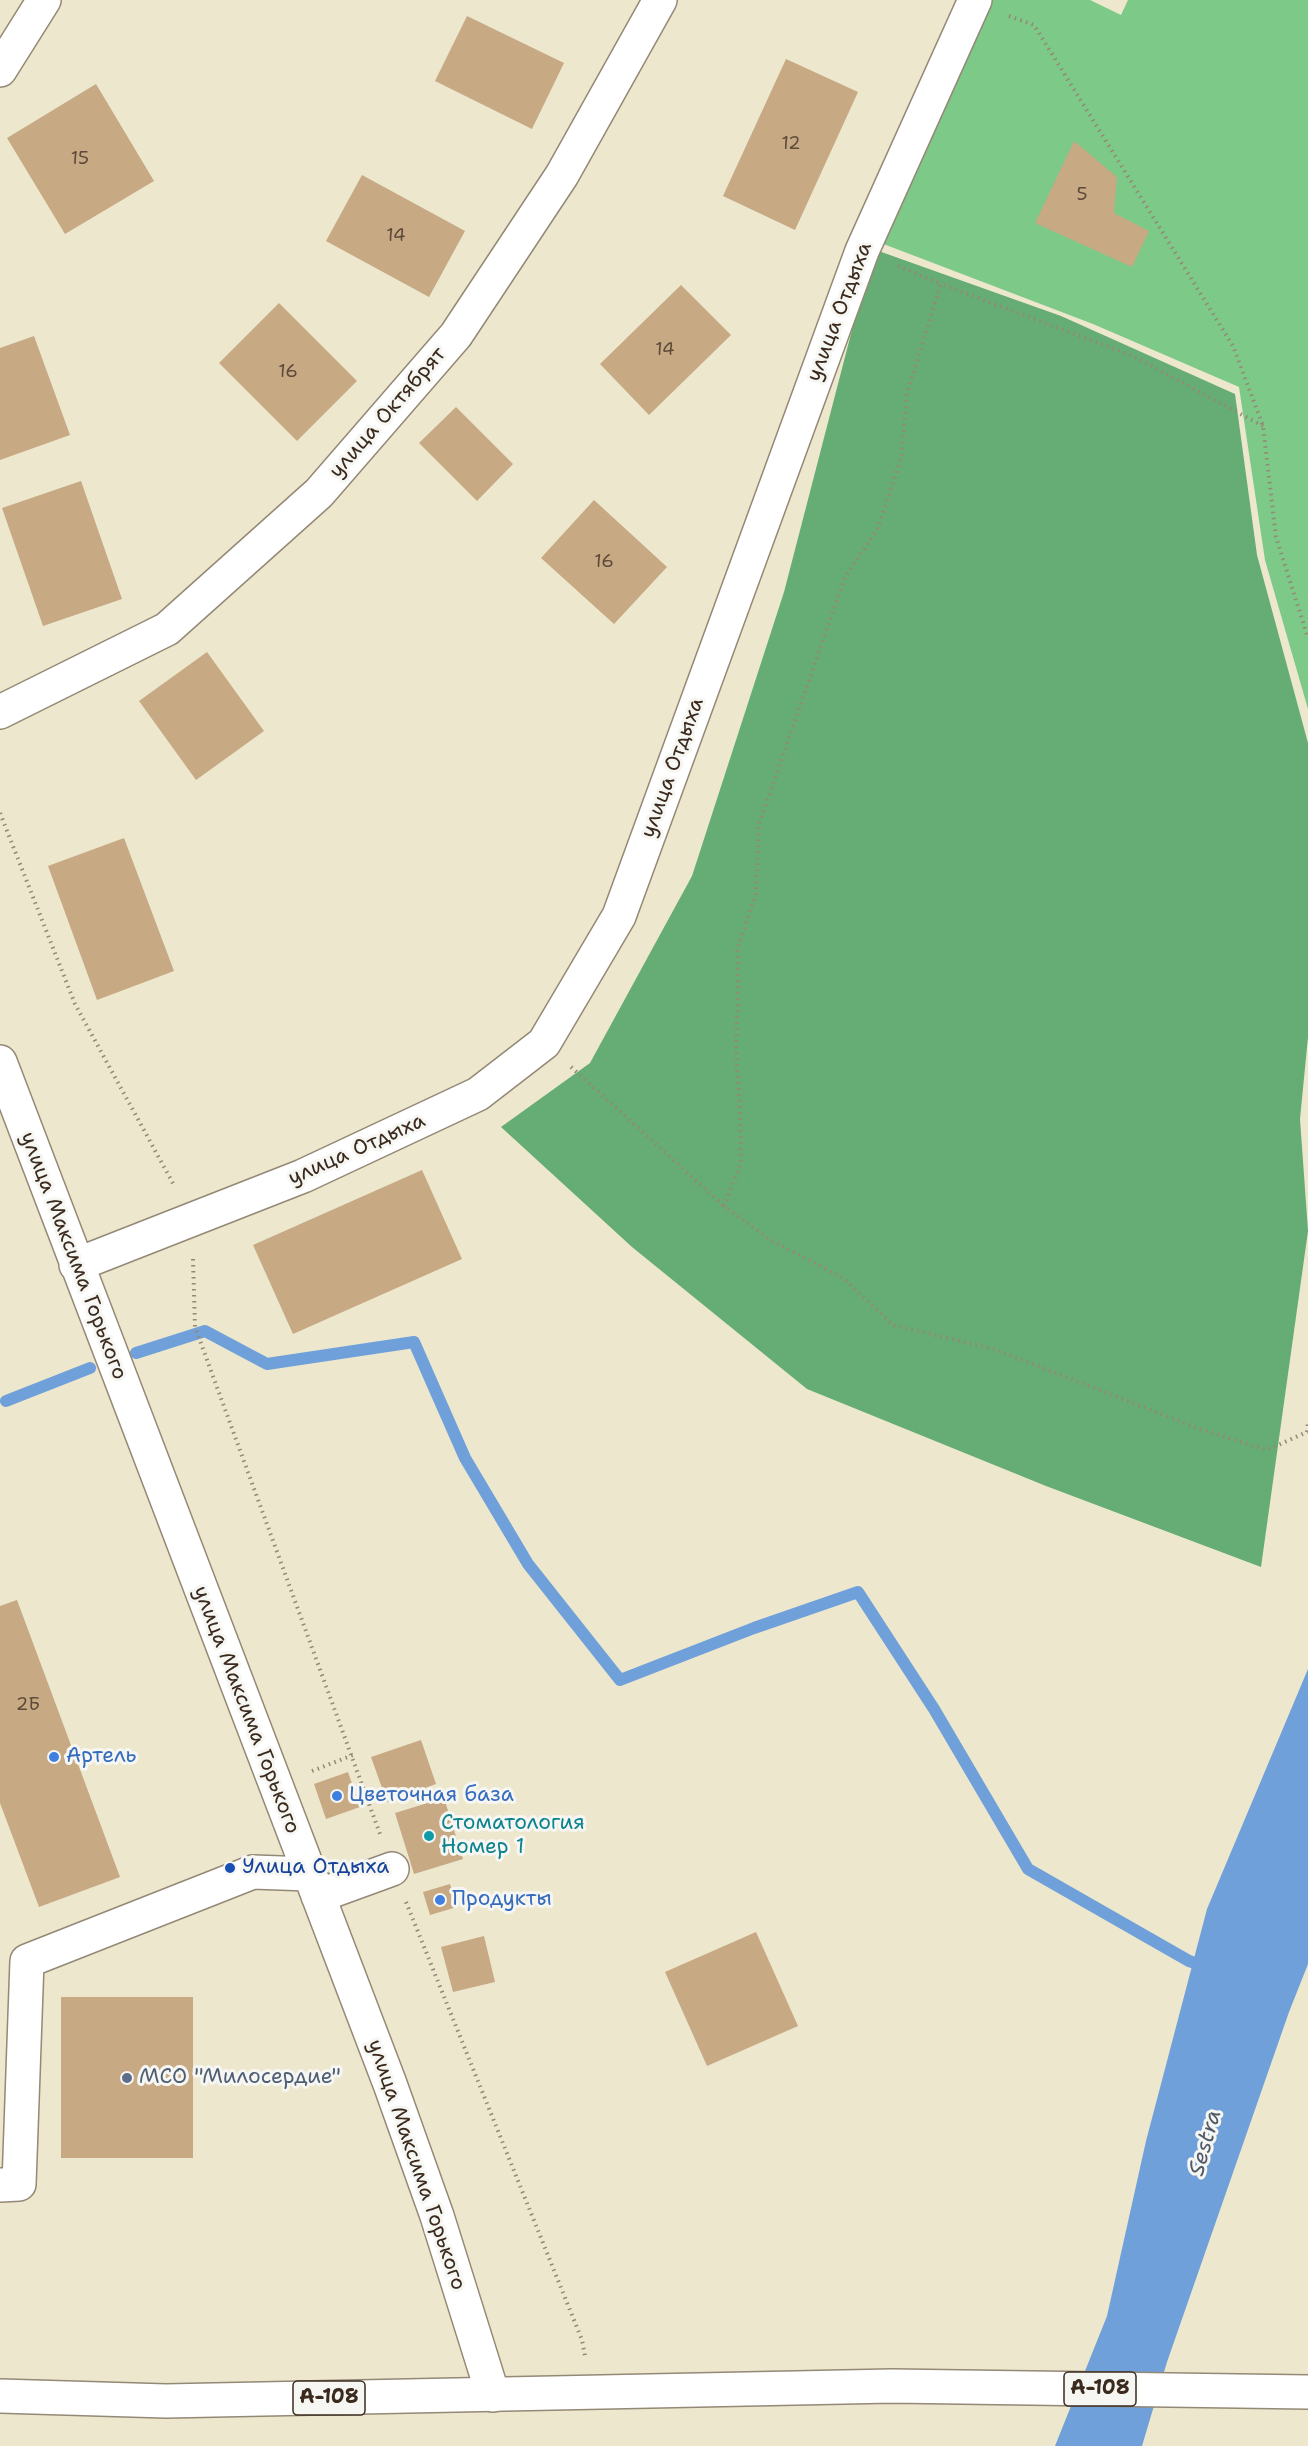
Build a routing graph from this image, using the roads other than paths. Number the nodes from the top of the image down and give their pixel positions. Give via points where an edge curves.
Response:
1 (44, 0) edge
2 (660, 0) edge
3 (972, 1) edge
4 (0, 70) edge
5 (0, 712) edge
6 (0, 1062) edge
7 (76, 1265) junction
8 (392, 1869) dead end
9 (313, 1885) junction
10 (0, 2185) edge
11 (1308, 2392) edge
12 (493, 2395) junction
13 (0, 2396) edge

1 - 4 main road
2 - 5 main road, улица Октябрят via 562,175 456,334 319,493 167,629
3 - 7 main road, улица Отдыха via 862,251 619,915 544,1043 478,1094 303,1176
6 - 7 main road, улица Максима Горького
7 - 9 main road, улица Максима Горького
8 - 9 main road
9 - 10 main road via 253,1872 27,1961 19,2184
9 - 12 main road, улица Максима Горького via 437,2216
11 - 12 main road, А-108 via 892,2386
12 - 13 main road, А-108 via 166,2401

